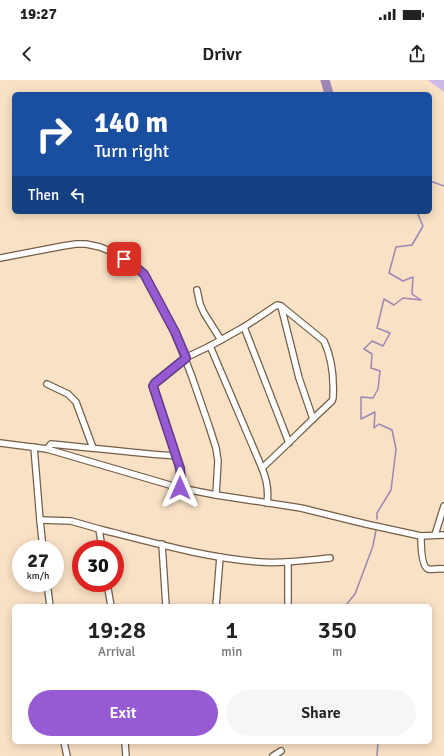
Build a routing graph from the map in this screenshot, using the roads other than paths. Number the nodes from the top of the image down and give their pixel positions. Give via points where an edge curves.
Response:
1 (0, 258) edge
2 (197, 290) dead end
3 (281, 306) junction
4 (244, 327) junction
5 (221, 340) junction
6 (210, 346) junction
7 (186, 358) junction
8 (47, 384) dead end
9 (313, 418) junction
10 (0, 443) edge
11 (289, 443) junction
12 (34, 447) junction
13 (93, 448) junction
14 (47, 449) junction
15 (176, 456) junction
16 (262, 468) junction
17 (180, 488) junction
18 (216, 495) junction
19 (268, 503) junction
20 (444, 506) edge
21 (40, 520) junction
22 (99, 529) junction
23 (444, 535) edge
24 (421, 536) junction
25 (436, 536) junction
26 (42, 540) edge
27 (101, 540) edge
28 (162, 544) junction
29 (220, 557) junction
30 (330, 558) dead end
31 (288, 562) junction
32 (444, 569) edge
33 (48, 592) edge
34 (109, 592) edge
35 (50, 604) edge
36 (111, 604) edge
37 (166, 604) edge
38 (216, 604) edge
39 (288, 604) edge
40 (64, 744) edge
41 (125, 744) edge
42 (281, 751) dead end
43 (67, 756) edge
44 (126, 756) edge
45 (272, 756) edge

1 - 7 street via 76,244 100,247 117,254 144,274
2 - 5 street via 204,313
3 - 4 street via 277,305
3 - 9 street via 299,378
3 - 9 street via 324,341 327,348 332,368 333,398
4 - 5 street
4 - 11 street
5 - 6 street
6 - 7 street
6 - 16 street
7 - 15 street via 153,386
7 - 18 street via 216,448
8 - 13 street via 68,394 76,402
9 - 11 street
10 - 12 street
11 - 16 street
12 - 14 street
12 - 21 street
13 - 14 street via 51,444
13 - 15 street
14 - 17 street
15 - 17 street via 180,471
16 - 19 street via 268,483
17 - 18 street
18 - 19 street
19 - 24 street via 301,508
20 - 25 street
21 - 22 street via 71,521
21 - 26 street
22 - 27 street
22 - 28 street
23 - 25 street
24 - 25 street
24 - 32 street via 425,567
28 - 29 street
28 - 37 street
29 - 31 street via 262,563
29 - 38 street
30 - 31 street
31 - 39 street
33 - 35 street
34 - 36 street
40 - 43 street
41 - 44 street
42 - 45 street

